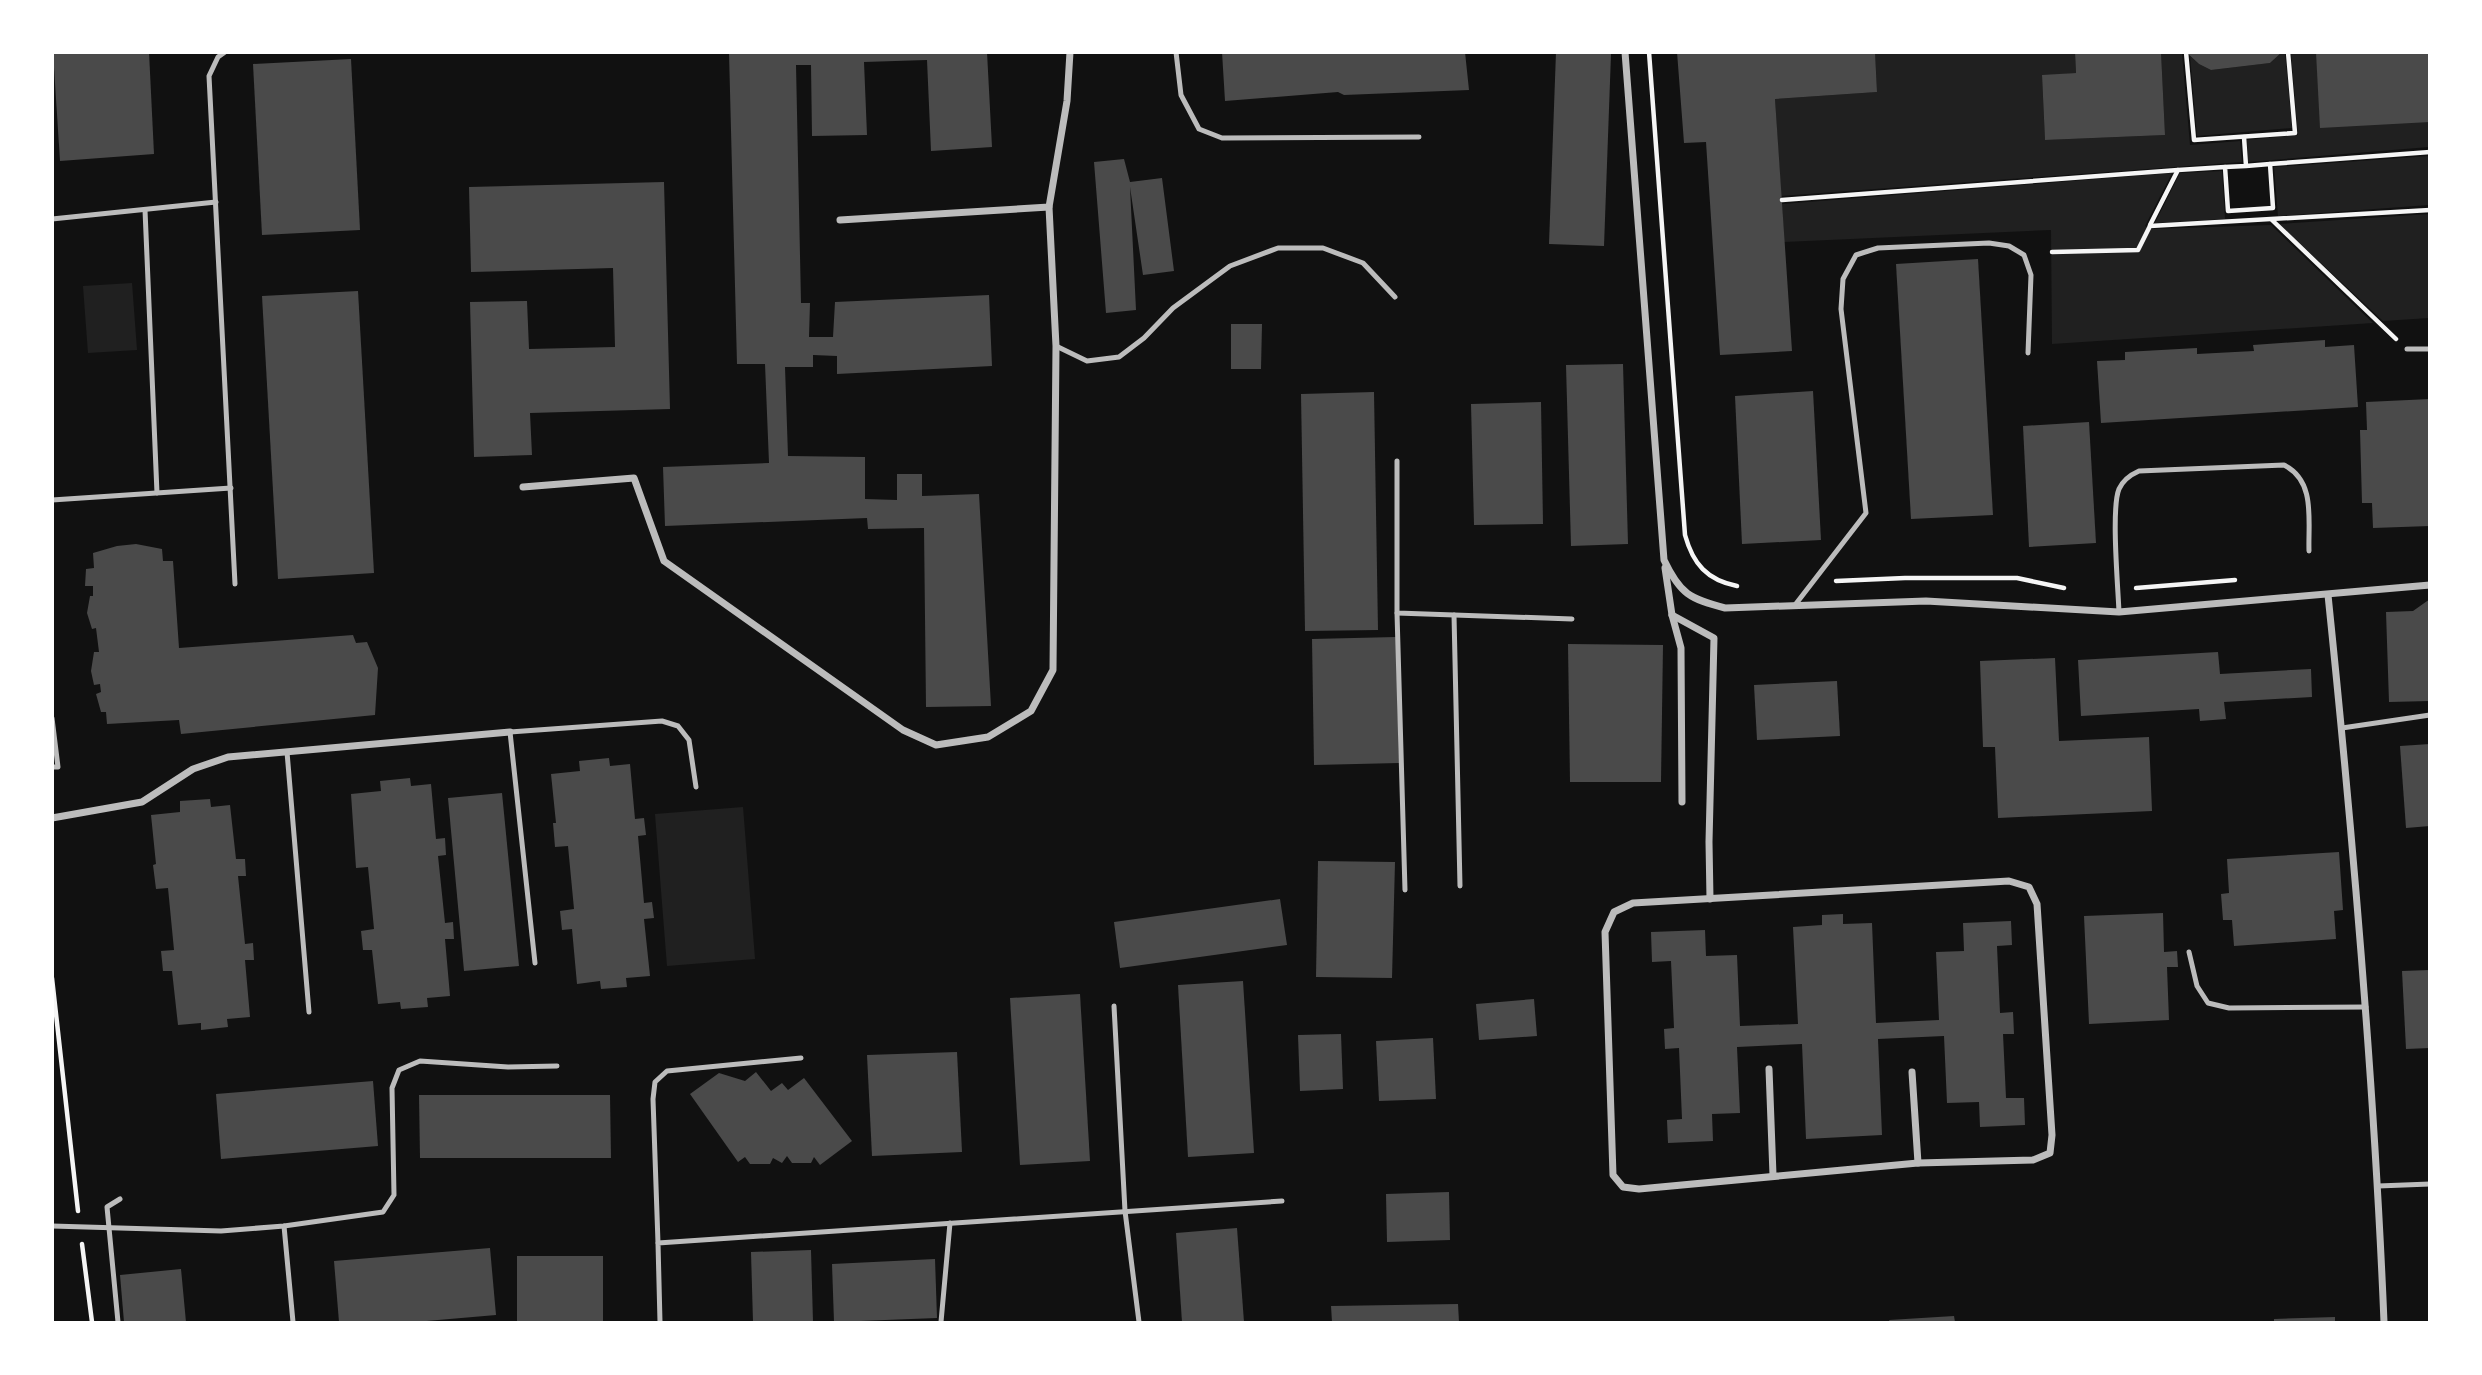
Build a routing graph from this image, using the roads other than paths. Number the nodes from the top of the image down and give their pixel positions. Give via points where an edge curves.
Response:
1 (225, 52) edge
2 (1070, 52) edge
3 (1176, 52) edge
4 (1625, 52) edge
5 (1419, 137) dead end
6 (216, 202) junction
7 (1049, 206) junction
8 (145, 210) junction
9 (52, 219) edge
10 (840, 220) dead end
11 (1395, 297) dead end
12 (1056, 346) junction
13 (2407, 349) road end
14 (2430, 349) edge
15 (2028, 353) dead end
16 (1397, 461) dead end
17 (523, 487) dead end
18 (231, 488) junction
19 (157, 493) junction
20 (52, 500) edge
21 (2309, 551) dead end
22 (1664, 560) junction
23 (235, 584) dead end
24 (2430, 585) edge
25 (2328, 595) junction
26 (1795, 605) junction
27 (2119, 612) junction
28 (1397, 613) junction
29 (1454, 615) junction
30 (1672, 615) junction
31 (1572, 619) dead end
32 (2430, 715) edge
33 (52, 718) edge
34 (2342, 728) junction
35 (510, 732) junction
36 (288, 752) junction
37 (52, 767) edge
38 (696, 787) dead end
39 (1682, 802) dead end
40 (52, 818) edge
41 (1460, 886) dead end
42 (1405, 890) dead end
43 (1710, 899) junction
44 (2189, 952) dead end
45 (535, 963) dead end
46 (1115, 1006) dead end
47 (2366, 1007) junction
48 (309, 1012) dead end
49 (801, 1058) dead end
50 (557, 1066) dead end
51 (1769, 1069) dead end
52 (1912, 1072) dead end
53 (1918, 1163) junction
54 (1773, 1175) junction
55 (2430, 1184) edge
56 (2378, 1186) junction
57 (120, 1199) dead end
58 (1282, 1200) dead end
59 (1125, 1211) junction
60 (950, 1223) junction
61 (52, 1226) edge
62 (284, 1226) junction
63 (108, 1227) junction
64 (658, 1243) junction
65 (118, 1322) edge
66 (293, 1322) edge
67 (660, 1322) edge
68 (941, 1322) edge
69 (1139, 1322) edge
70 (2384, 1322) edge

1 - 6 lane via 209,76
2 - 7 street via 1067,101
3 - 5 lane via 1181,95 1199,129 1222,138
4 - 22 street
6 - 8 lane
6 - 18 lane
7 - 10 street
7 - 12 street
8 - 9 lane
8 - 19 lane
11 - 12 lane via 1363,263 1323,248 1278,248 1230,267 1172,308 1119,358 1087,361
12 - 17 street via 1053,670 1031,710 988,737 936,745 903,730 664,561 634,478
13 - 14 lane
15 - 26 lane via 2031,275 2024,255 2009,246 1878,248 1856,255 1843,279 1841,309 1866,513
16 - 28 lane
18 - 19 lane
18 - 23 lane
19 - 20 lane
21 - 27 lane via 2306,486 2284,465 2139,471 2129,475 2118,492
22 - 26 street via 1676,584 1704,603 1725,608
22 - 30 street
24 - 25 street
25 - 27 street
25 - 34 street
26 - 27 street via 1926,601
28 - 29 lane
28 - 42 lane
29 - 31 lane
29 - 41 lane
30 - 39 street via 1681,649
30 - 43 street via 1714,638
32 - 34 lane
33 - 37 lane via 58,767
34 - 47 street
35 - 36 street
35 - 38 lane via 662,721 678,726 689,740
35 - 45 lane
36 - 40 street via 228,757 193,769 142,802
36 - 48 lane
43 - 53 street via 2009,881 2029,887 2037,904 2050,1153 2033,1160
43 - 54 street via 1633,903 1614,912 1605,932 1613,1175 1623,1187 1639,1189
44 - 47 lane via 2197,986 2208,1003 2229,1008
46 - 59 lane
47 - 56 street
49 - 64 lane via 667,1071 655,1082
50 - 62 lane via 420,1062 399,1070 393,1088 394,1195 383,1212
51 - 54 street
52 - 53 street
53 - 54 street
55 - 56 lane
56 - 70 street
57 - 63 lane via 107,1207
58 - 59 lane
59 - 60 lane
59 - 69 lane
60 - 64 lane
60 - 68 lane
61 - 63 lane
62 - 63 lane via 221,1230
62 - 66 lane
63 - 65 lane
64 - 67 lane

